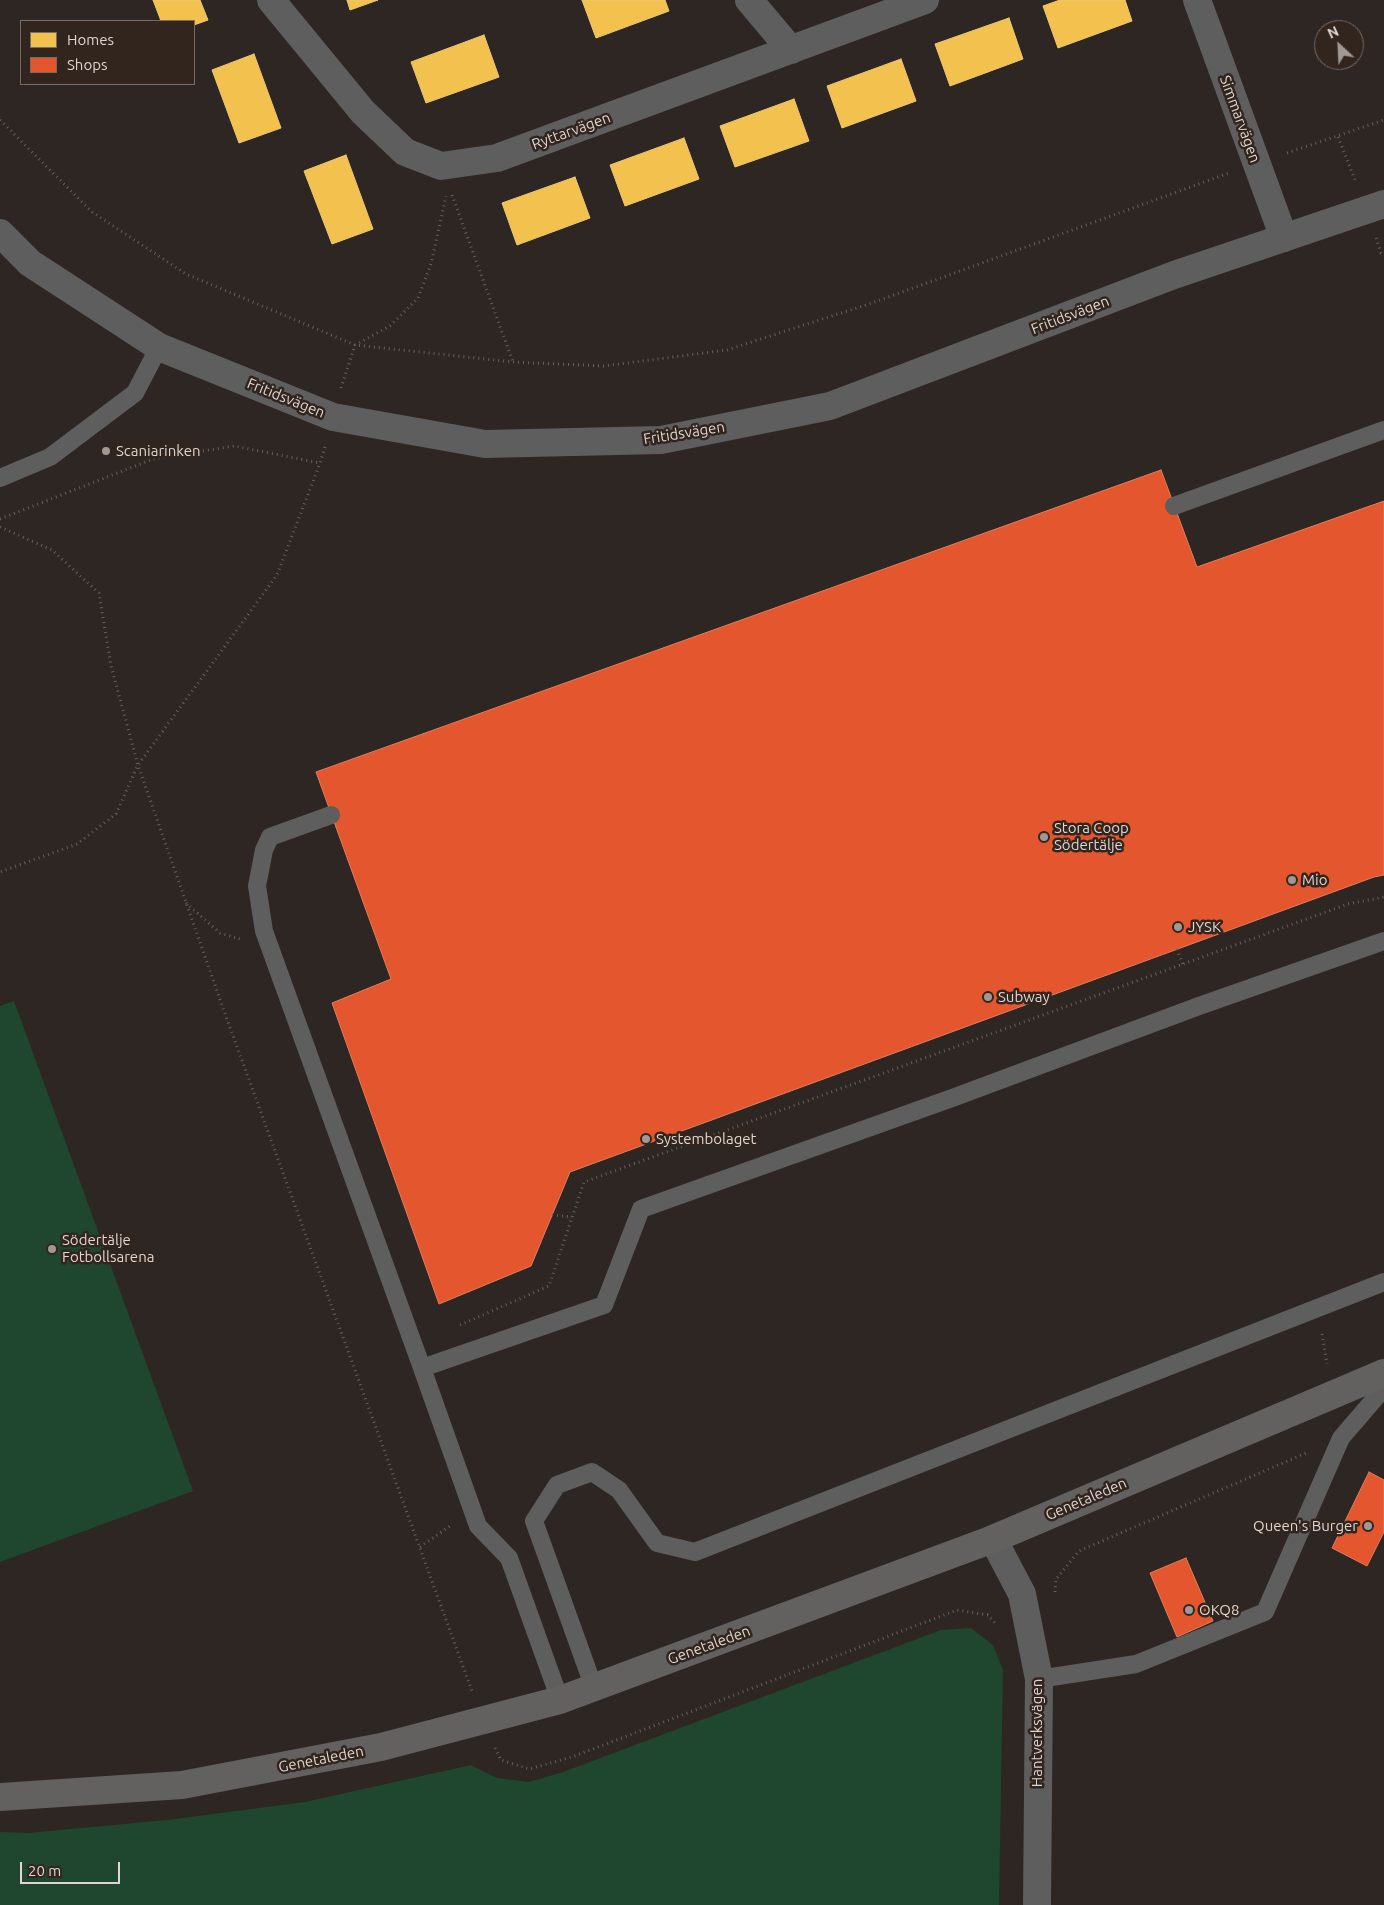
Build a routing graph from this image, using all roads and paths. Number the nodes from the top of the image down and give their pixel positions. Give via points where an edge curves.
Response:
1 (270, 0) edge
2 (749, 0) edge
3 (925, 0) edge
4 (1197, 0) edge
5 (790, 50) junction
6 (0, 120) edge
7 (1384, 120) edge
8 (1256, 163) junction
9 (445, 176) junction
10 (1384, 204) edge
11 (0, 233) edge
12 (1284, 238) junction
13 (355, 345) junction
14 (159, 347) junction
15 (513, 362) junction
16 (333, 417) junction
17 (1384, 430) edge
18 (320, 463) junction
19 (0, 478) edge
20 (1174, 506) dead end
21 (0, 519) edge
22 (0, 527) edge
23 (138, 765) junction
24 (331, 814) dead end
25 (0, 872) edge
26 (1384, 897) edge
27 (186, 903) junction
28 (1384, 941) edge
29 (270, 948) junction
30 (1177, 949) dead end
31 (1184, 964) junction
32 (552, 1215) dead end
33 (572, 1217) junction
34 (1384, 1282) edge
35 (1317, 1308) junction
36 (458, 1325) dead end
37 (422, 1368) junction
38 (1384, 1373) edge
39 (1384, 1388) edge
40 (1333, 1394) junction
41 (1341, 1438) junction
42 (473, 1509) junction
43 (992, 1539) junction
44 (420, 1547) junction
45 (1027, 1618) junction
46 (1039, 1679) junction
47 (594, 1688) junction
48 (560, 1700) junction
49 (483, 1721) junction
50 (0, 1796) edge
51 (1037, 1905) edge

1 - 9 street, Ryttarvägen via 363,112 404,152
2 - 5 street
3 - 5 street, Ryttarvägen
4 - 8 street, Simmarvägen
5 - 9 street, Ryttarvägen
6 - 13 path via 92,212 186,274
7 - 8 path
8 - 12 street, Simmarvägen
8 - 15 path via 872,303 727,350 604,366
9 - 13 path via 431,264 418,298 390,326
9 - 15 path
10 - 12 street, Fritidsvägen
11 - 14 street, Fritidsvägen via 30,263
12 - 16 street, Fritidsvägen via 1174,275 830,406 661,440 485,444
13 - 15 path
13 - 16 path
14 - 16 street, Fritidsvägen
14 - 19 lane via 135,393 50,457
16 - 18 path
17 - 20 lane
18 - 21 path via 234,446 153,459
18 - 23 path via 276,575
22 - 23 path via 52,550 99,592 111,666
23 - 25 path via 116,814 77,844
23 - 27 path
24 - 29 lane via 270,837 264,850 257,886
26 - 31 path via 1348,904
27 - 29 path via 220,934
27 - 44 path
28 - 37 lane via 640,1209 604,1305
29 - 37 lane
30 - 31 path
31 - 33 path via 584,1182
32 - 33 path
33 - 36 path via 549,1286
34 - 35 lane
35 - 40 path
35 - 47 lane via 695,1552 657,1543 620,1490 592,1472 557,1485 534,1521
37 - 42 lane
38 - 40 main road, Genetaleden
39 - 41 lane
40 - 43 main road, Genetaleden
41 - 45 path via 1079,1551 1056,1579 1053,1613
41 - 46 lane via 1265,1612 1136,1664
42 - 44 path
42 - 48 lane via 478,1526 509,1558
43 - 45 street, Hantverksvägen via 1022,1594
43 - 47 main road, Genetaleden
44 - 49 path
45 - 46 street, Hantverksvägen
45 - 49 path via 997,1626 988,1615 957,1610 572,1757 528,1769 500,1760
46 - 51 street, Hantverksvägen
47 - 48 main road, Genetaleden
48 - 49 main road, Genetaleden
49 - 50 main road, Genetaleden via 381,1748 182,1785

